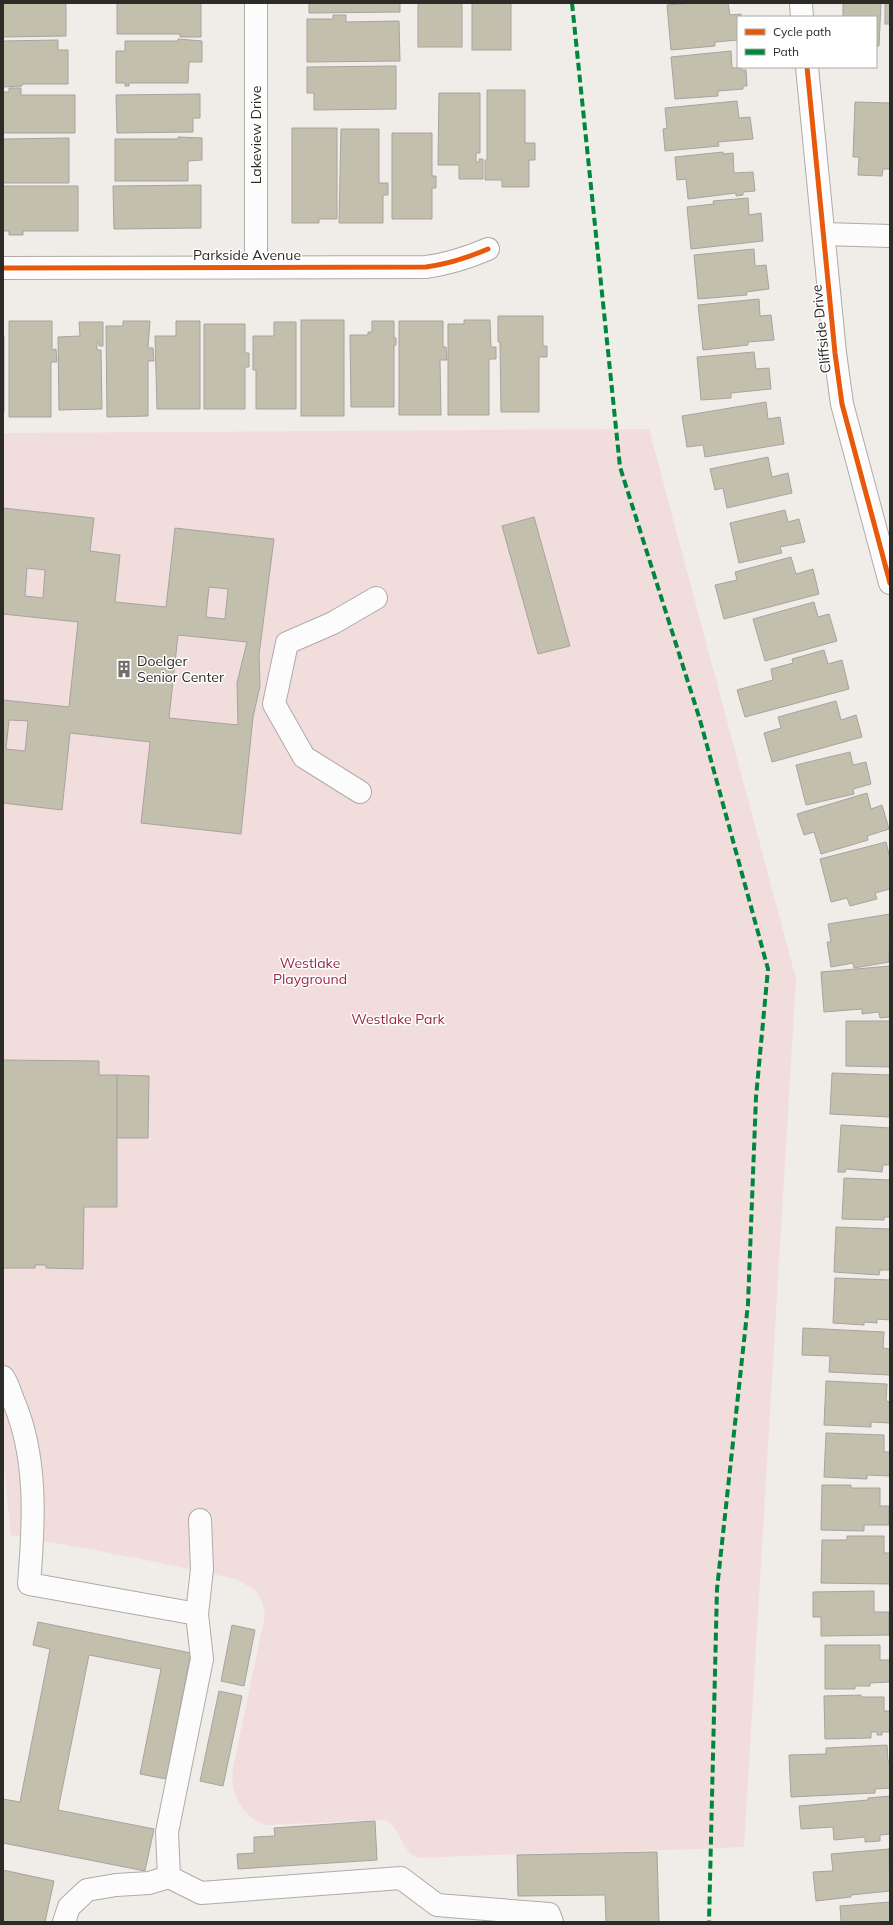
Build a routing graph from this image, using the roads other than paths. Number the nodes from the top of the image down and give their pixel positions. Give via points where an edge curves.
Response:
1 (256, 3) edge
2 (801, 3) edge
3 (802, 16) edge
4 (807, 68) edge
5 (824, 234) junction
6 (890, 236) edge
7 (488, 249) dead end
8 (256, 267) junction
9 (3, 268) edge
10 (890, 583) edge
11 (376, 598) dead end
12 (360, 792) dead end
13 (3, 1377) edge
14 (200, 1520) dead end
15 (197, 1614) junction
16 (169, 1877) junction
17 (64, 1922) edge
18 (552, 1922) edge

1 - 8 street, Lakeview Drive
2 - 3 street
4 - 5 street, Cliffside Drive
5 - 6 street
5 - 10 street, Cliffside Drive via 842,404
7 - 8 street, Parkside Avenue via 468,258 426,267
8 - 9 street, Parkside Avenue
11 - 12 street via 333,623 287,643 274,704 304,757
13 - 15 street via 19,1412 30,1456 33,1538 29,1584
14 - 15 street via 202,1569
15 - 16 street via 202,1659 167,1832
16 - 17 street via 149,1883 87,1890 70,1907
16 - 18 street via 201,1893 401,1878 437,1905 549,1914

